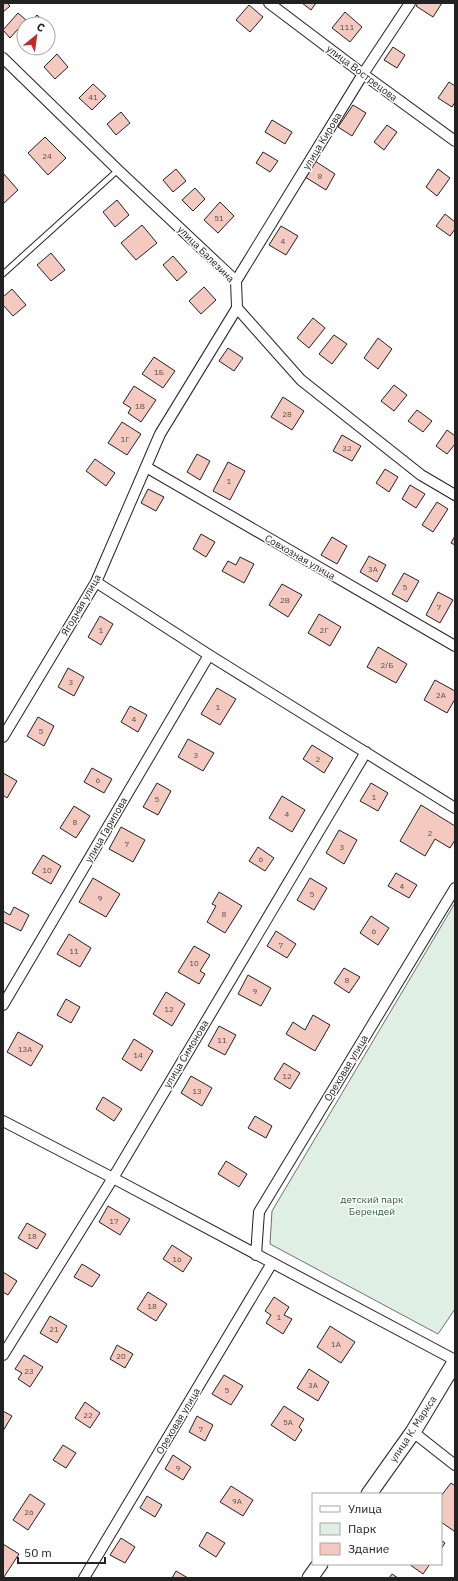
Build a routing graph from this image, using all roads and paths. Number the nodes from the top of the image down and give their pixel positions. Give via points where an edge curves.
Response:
1 (269, 3) edge
2 (410, 3) edge
3 (3, 58) edge
4 (363, 74) junction
5 (455, 141) edge
6 (118, 170) junction
7 (3, 274) edge
8 (236, 281) junction
9 (237, 308) junction
10 (146, 467) junction
11 (455, 494) edge
12 (96, 582) junction
13 (455, 646) edge
14 (209, 655) junction
15 (3, 737) edge
16 (366, 752) junction
17 (455, 808) edge
18 (455, 888) edge
19 (3, 1005) edge
20 (3, 1121) edge
21 (113, 1178) junction
22 (256, 1254) junction
23 (272, 1263) junction
24 (3, 1355) edge
25 (455, 1361) edge
26 (412, 1432) junction
27 (455, 1465) edge
28 (370, 1493) edge
29 (319, 1565) edge
30 (84, 1578) edge
31 (310, 1578) edge

1 - 4 street, улица Вострецова
2 - 4 street, улица Кирова
3 - 6 street, улица Балезина
4 - 5 street, улица Вострецова
4 - 8 street, улица Кирова
6 - 7 lane
6 - 8 street, улица Балезина
8 - 9 street, улица Балезина
9 - 10 street via 160,434
9 - 11 street via 302,380 421,475
10 - 12 street, Ягодная улица
10 - 13 street, Совхозная улица
12 - 14 street
12 - 15 street, Ягодная улица
14 - 16 street
14 - 19 street, улица Гарипова
16 - 17 street
16 - 21 street, улица Симонова
18 - 22 street, Ореховая улица via 259,1212
20 - 21 street
21 - 22 street
21 - 24 street, улица Симонова
22 - 23 street
23 - 25 street
23 - 30 street, Ореховая улица
25 - 26 main road, улица К. Маркса
26 - 27 street
26 - 28 main road, улица К. Маркса
29 - 31 main road

